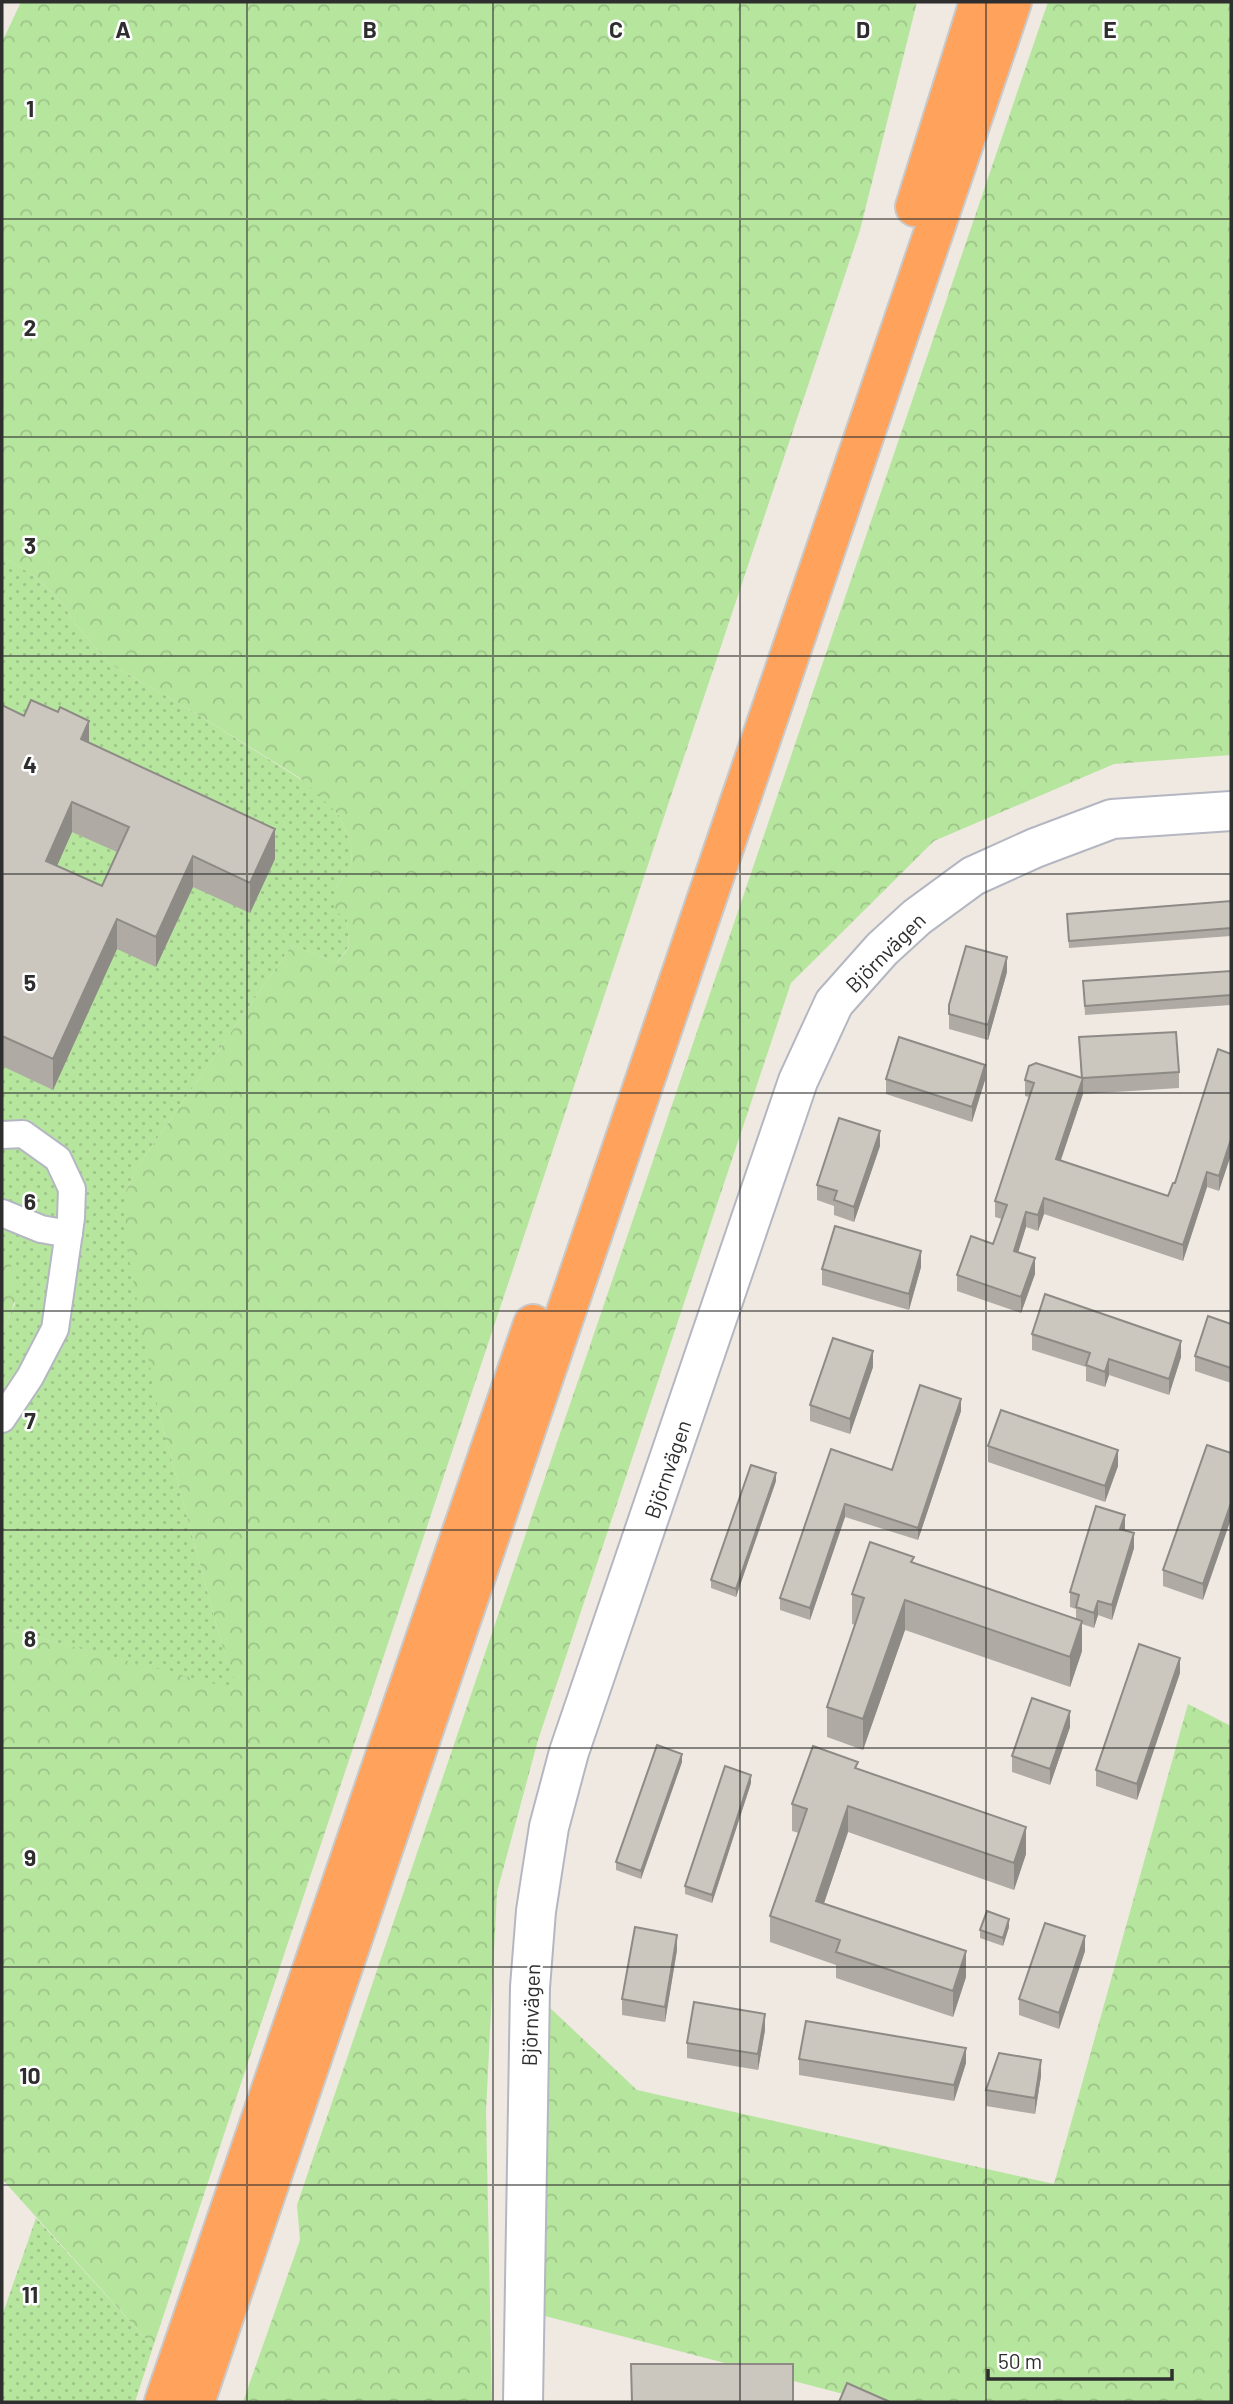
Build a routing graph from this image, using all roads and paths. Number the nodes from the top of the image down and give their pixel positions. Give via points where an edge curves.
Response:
1 (979, 2) edge
2 (1012, 2) edge
3 (1231, 811) edge
4 (2, 1135) edge
5 (2, 1213) edge
6 (69, 1234) junction
7 (2, 1419) edge
8 (164, 2402) edge
9 (195, 2402) edge
10 (523, 2402) edge

1 - 8 highway via 872,336
2 - 9 highway
3 - 10 street, Björnvägen via 1112,819 973,876 882,949 834,1003 814,1043 573,1740 549,1827 530,1987
4 - 6 street via 23,1134 58,1159 72,1189
5 - 6 street via 41,1229
6 - 7 street via 55,1329

